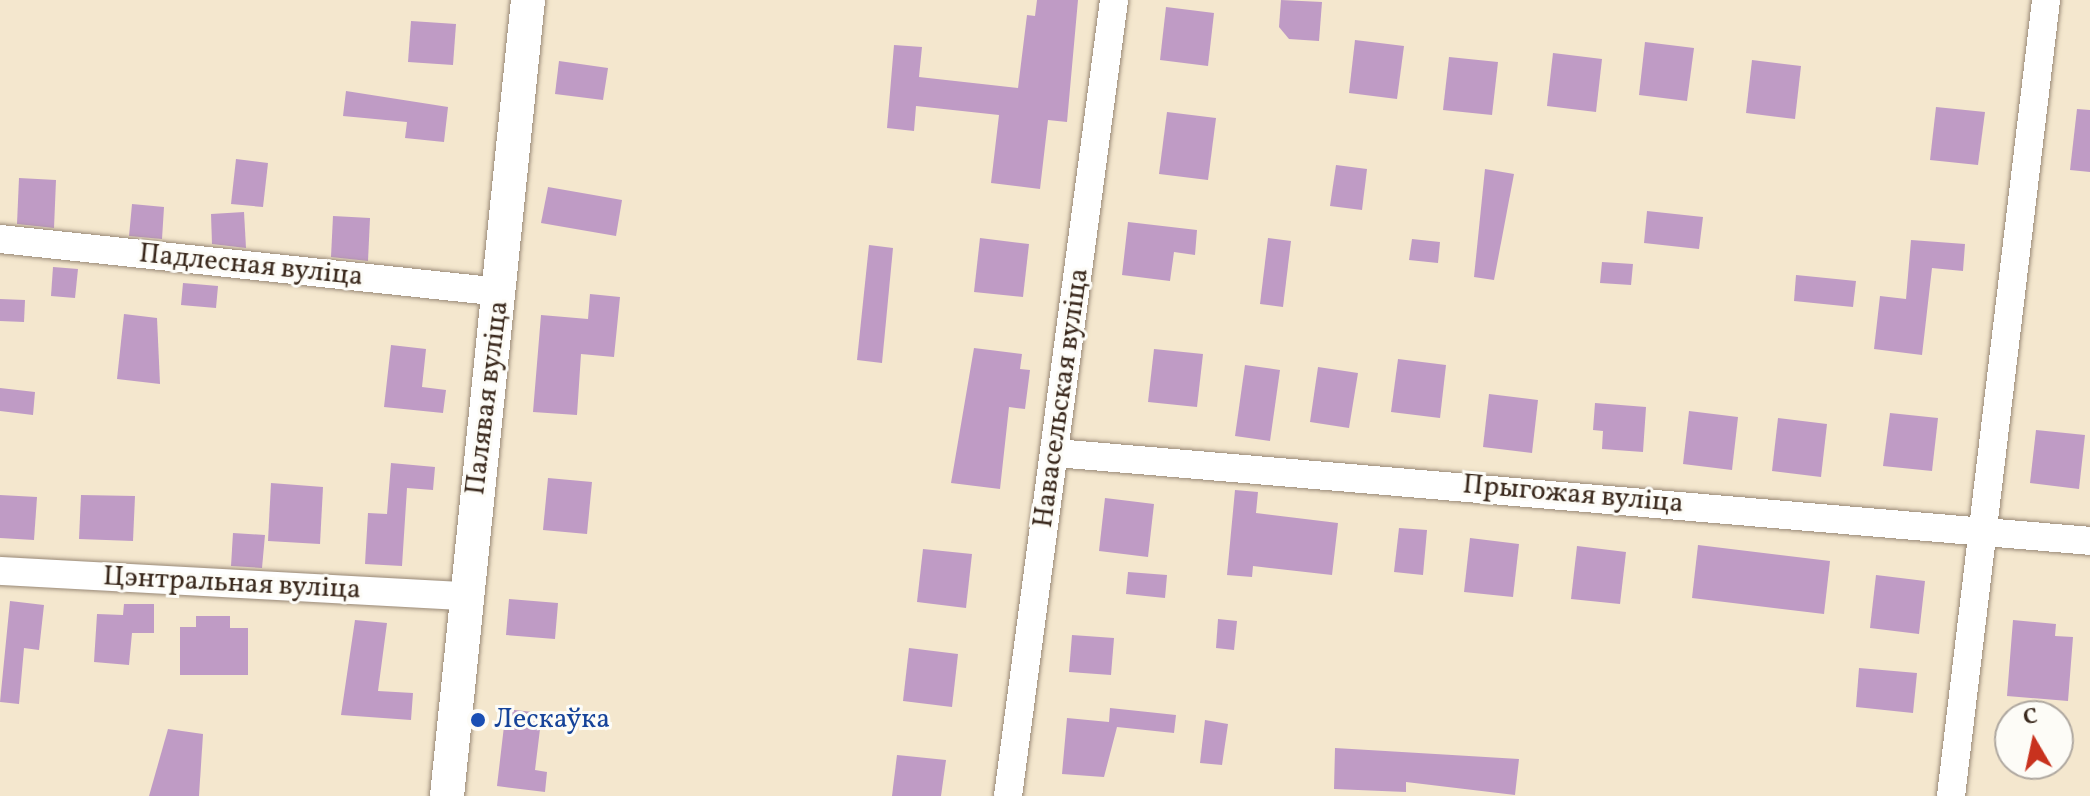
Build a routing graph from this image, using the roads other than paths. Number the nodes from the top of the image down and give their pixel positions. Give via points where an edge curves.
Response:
1 (528, 0) edge
2 (1114, 0) edge
3 (2046, 0) edge
4 (0, 239) edge
5 (501, 292) junction
6 (1056, 453) junction
7 (1977, 529) junction
8 (2090, 541) edge
9 (0, 571) edge
10 (465, 596) junction
11 (447, 796) edge
12 (1008, 796) edge
13 (1951, 796) edge

1 - 5 main road, Палявая вуліца
2 - 6 street, Навасельская вуліца
3 - 7 street
4 - 5 street, Падлесная вуліца
5 - 10 main road, Палявая вуліца
6 - 7 street, Прыгожая вуліца
6 - 12 street, Навасельская вуліца
7 - 8 street, Прыгожая вуліца
7 - 13 street
9 - 10 street, Цэнтральная вуліца
10 - 11 main road, Палявая вуліца

